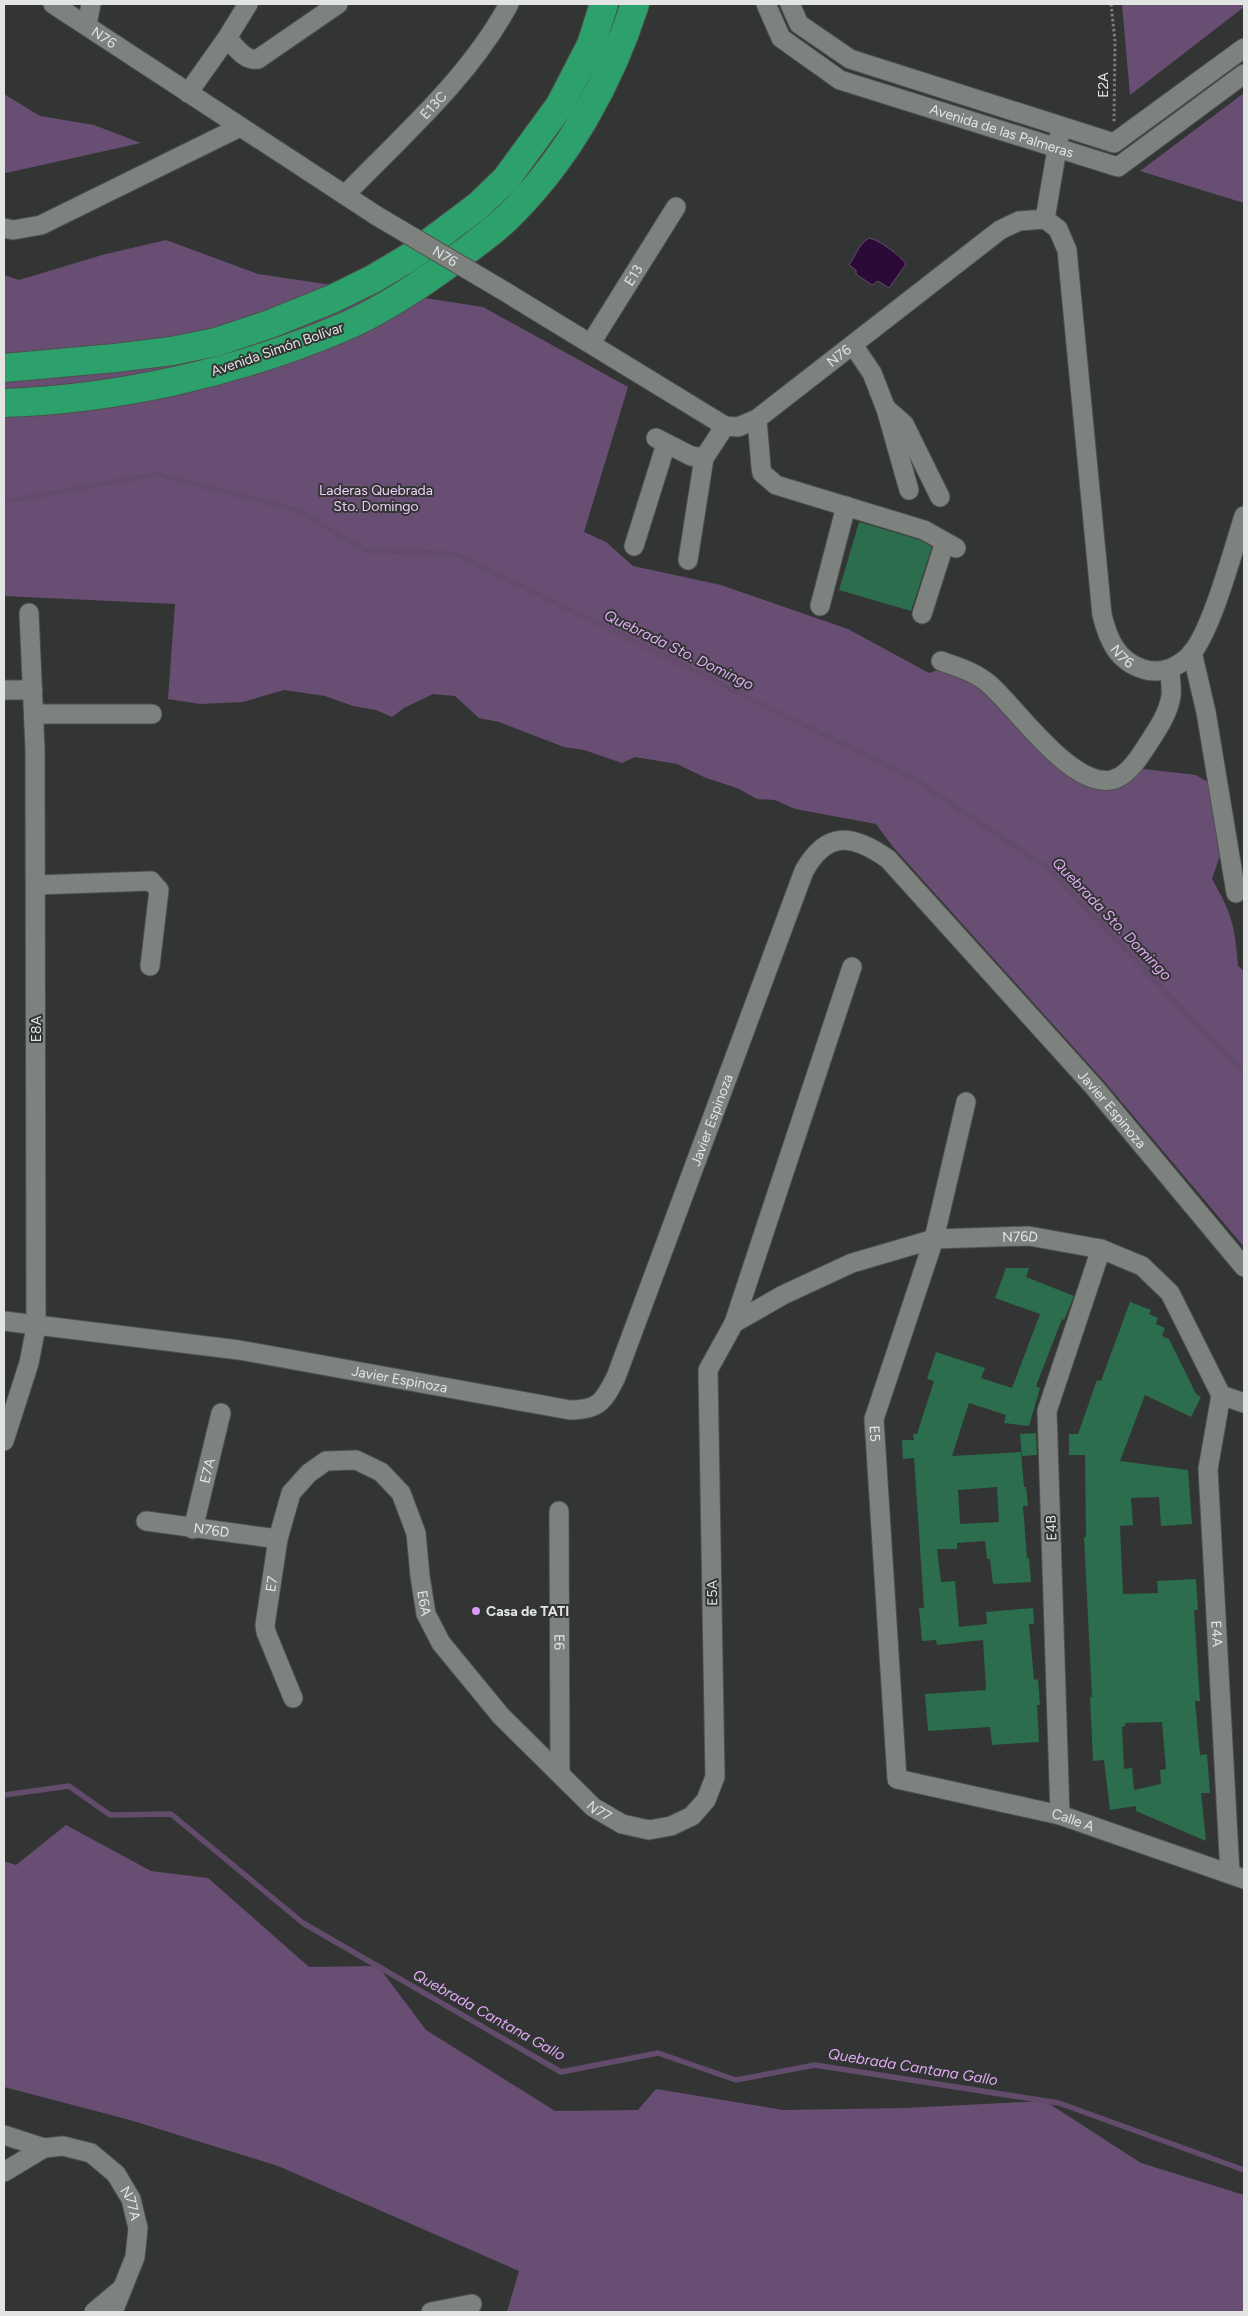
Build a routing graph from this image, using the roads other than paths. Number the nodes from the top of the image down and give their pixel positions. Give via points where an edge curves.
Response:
1 (53, 4) edge
2 (91, 4) edge
3 (248, 4) edge
4 (338, 4) edge
5 (509, 4) edge
6 (604, 4) edge
7 (635, 4) edge
8 (766, 4) edge
9 (790, 4) edge
10 (87, 25) junction
11 (227, 38) junction
12 (1244, 48) edge
13 (1244, 74) edge
14 (188, 93) junction
15 (1061, 126) junction
16 (240, 127) junction
17 (1057, 147) junction
18 (345, 195) junction
19 (676, 207) dead end
20 (1045, 219) junction
21 (4, 228) edge
22 (591, 343) junction
23 (853, 345) junction
24 (4, 368) edge
25 (4, 403) edge
26 (886, 409) junction
27 (757, 419) junction
28 (725, 426) junction
29 (704, 458) junction
30 (909, 490) dead end
31 (940, 497) dead end
32 (846, 506) junction
33 (1244, 516) edge
34 (634, 546) dead end
35 (688, 560) dead end
36 (820, 606) dead end
37 (29, 612) dead end
38 (922, 614) dead end
39 (1192, 652) junction
40 (941, 661) dead end
41 (1170, 670) junction
42 (4, 690) edge
43 (33, 690) junction
44 (34, 714) junction
45 (152, 714) dead end
46 (36, 885) junction
47 (1236, 893) dead end
48 (150, 966) dead end
49 (852, 967) dead end
50 (966, 1102) dead end
51 (934, 1239) junction
52 (1100, 1249) junction
53 (1244, 1267) edge
54 (4, 1321) edge
55 (734, 1323) junction
56 (36, 1327) junction
57 (1220, 1395) junction
58 (1244, 1403) edge
59 (221, 1413) dead end
60 (4, 1441) edge
61 (309, 1473) joint
62 (559, 1511) dead end
63 (146, 1521) dead end
64 (194, 1529) junction
65 (278, 1539) junction
66 (293, 1698) dead end
67 (560, 1773) junction
68 (897, 1780) joint
69 (1060, 1815) junction
70 (649, 1830) joint
71 (1237, 1876) edge
72 (4, 2135) edge
73 (44, 2148) junction
74 (4, 2172) edge
75 (122, 2289) junction
76 (472, 2304) dead end
77 (94, 2312) edge
78 (113, 2312) edge
79 (431, 2312) edge

1 - 10 street, N76
2 - 10 street
3 - 11 street
4 - 11 street via 258,60 244,56
5 - 18 street, E13C via 473,60 449,88
6 - 24 highway, Avenida Simón Bolívar via 591,45 560,105 506,179 478,206 395,266 332,299 216,342 116,358
7 - 25 highway, Avenida Simón Bolívar via 585,118 560,157 508,218 432,276 341,329 223,369 131,390 52,401
8 - 17 street, Avenida de las Palmeras via 781,38 840,80
9 - 15 street, Avenida de las Palmeras via 799,24 850,60
10 - 14 street, N76
11 - 14 street
12 - 15 street, Avenida de las Palmeras via 1114,143
13 - 17 street, Avenida de las Palmeras via 1118,167
14 - 16 street, N76
15 - 17 street
16 - 18 street, N76
16 - 21 street via 41,225 13,230
17 - 20 street
18 - 22 street, N76, bridge
19 - 22 street, E13
20 - 23 street, N76 via 1019,221 1000,230
20 - 41 street, N76 via 1058,229 1067,250 1106,633 1117,653 1136,668
22 - 28 street, N76
23 - 26 street via 872,373
23 - 27 street, N76
26 - 30 street
26 - 31 street via 904,424
27 - 28 street, N76 via 738,427
27 - 32 street via 761,467 768,479 776,485
28 - 29 street
29 - 34 street via 691,456 661,441
29 - 35 street
32 - 36 street
32 - 38 street via 924,530 950,545
33 - 39 street via 1210,618
37 - 43 street, E8A
39 - 41 street
39 - 47 street via 1206,712
40 - 41 street via 979,676 988,683 1065,762 1099,779 1111,780 1135,763 1160,723 1171,696
42 - 43 street
43 - 44 street, E8A
44 - 45 street
44 - 46 street, E8A
46 - 48 street via 151,882 159,890
46 - 56 street, E8A
49 - 55 street, E5A
50 - 51 street, E5
51 - 52 street, N76D via 1029,1236
51 - 55 street, N76D via 852,1263 783,1295
51 - 68 street, E5 via 874,1419
52 - 57 street, N76D via 1142,1266 1170,1293
52 - 69 street, E4B via 1047,1411
53 - 56 street, Javier Espinoza via 1094,1087 888,859 870,846 837,840 822,846 804,871 616,1377 607,1394 594,1407 570,1410 239,1350
54 - 56 street, Javier Espinoza
55 - 70 street, E5A via 708,1370 715,1777 706,1800 692,1816 672,1826
56 - 60 street, E8A via 28,1367
57 - 58 street
57 - 71 street, E4A via 1208,1469
59 - 64 street, E7A
61 - 65 street, E7 via 291,1493
61 - 67 street, E6A via 326,1461 356,1460 381,1472 401,1493 416,1533 426,1614 441,1643 501,1716
62 - 67 street, E6
63 - 64 street, N76D
64 - 65 street, N76D
65 - 66 street, E7 via 265,1625
67 - 70 street, N77 via 593,1807 622,1824
68 - 69 street, Calle A
69 - 71 street, Calle A
72 - 73 street
73 - 74 street
73 - 75 street, N77A via 63,2146 91,2153 116,2174 131,2199 138,2228 135,2258
75 - 77 street
75 - 78 street, N77A
76 - 79 street

